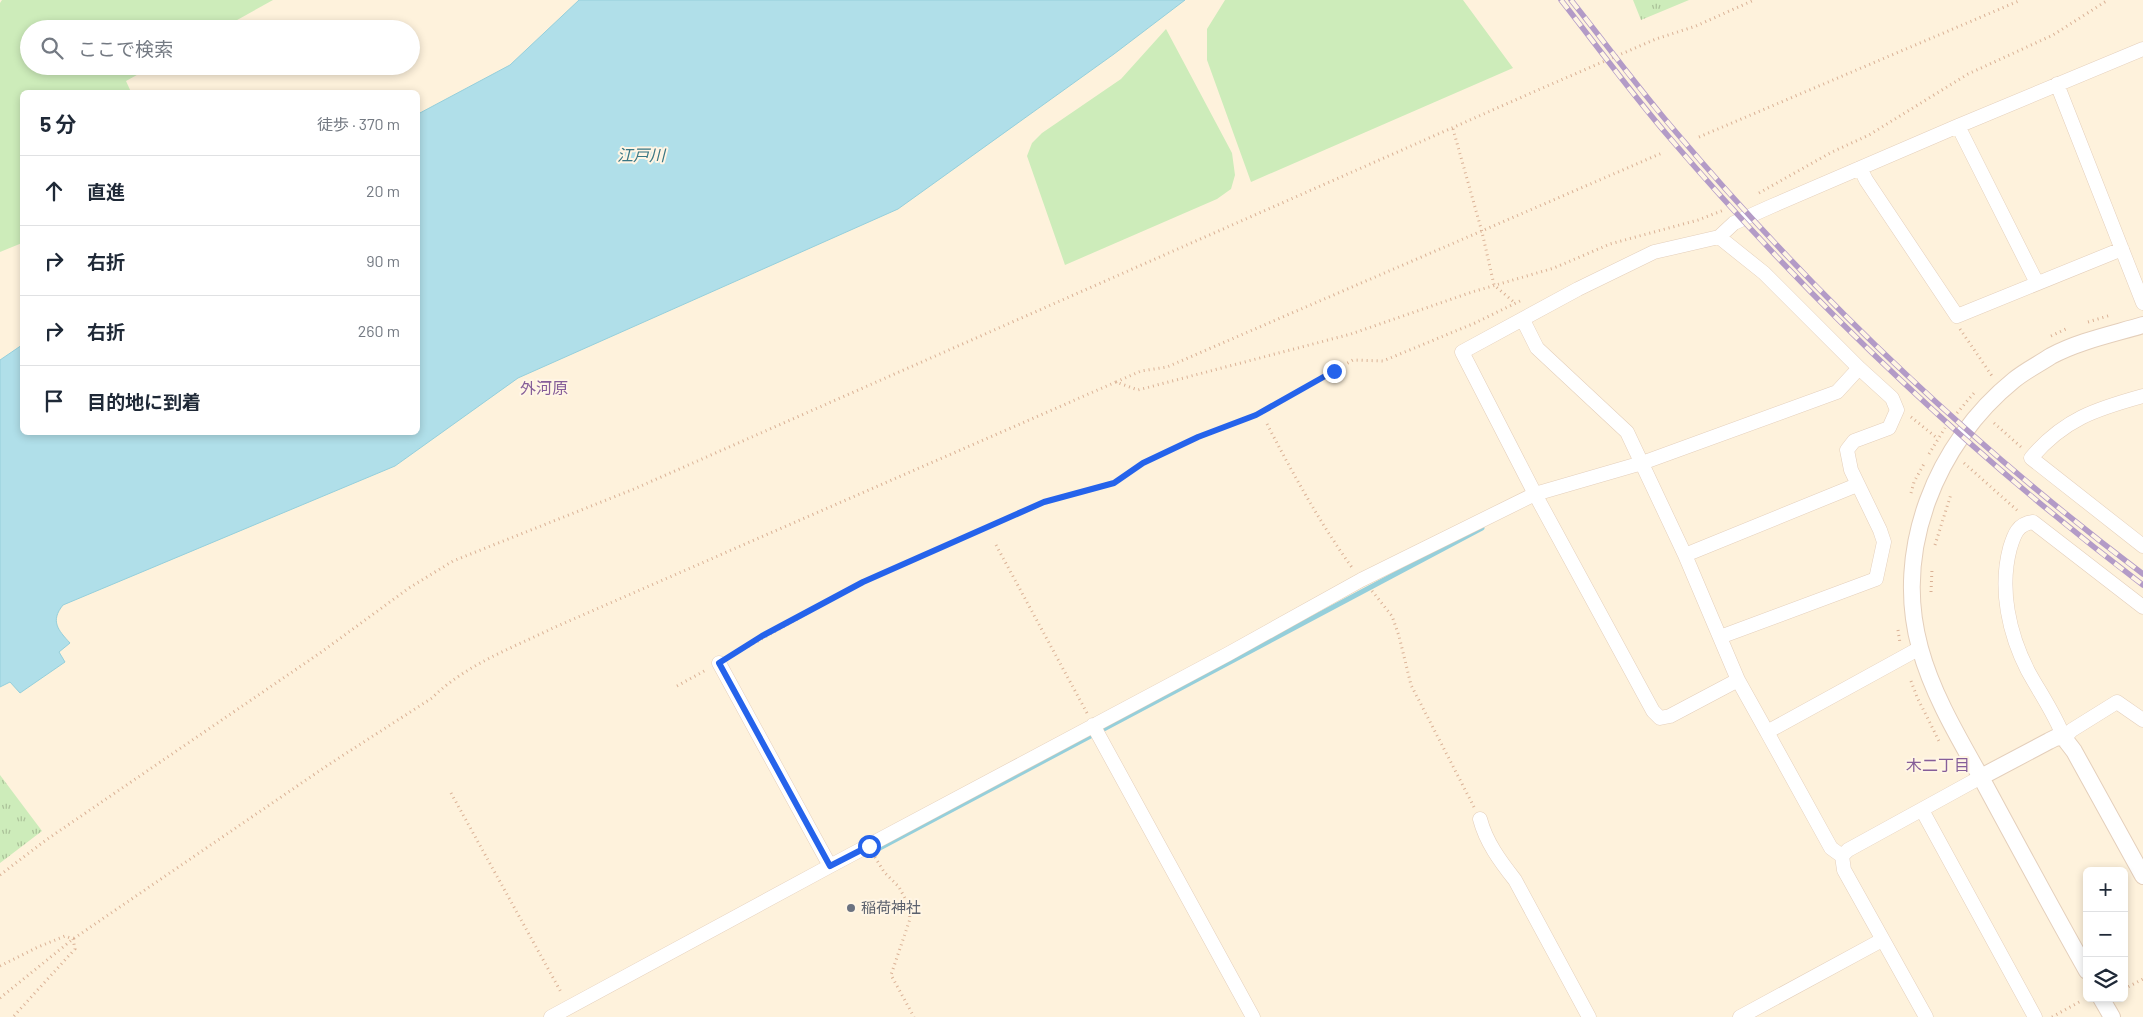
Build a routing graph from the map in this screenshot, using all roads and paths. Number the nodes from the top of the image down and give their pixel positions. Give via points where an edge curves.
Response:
1 (1754, 0) edge
2 (2021, 0) edge
3 (2108, 0) edge
4 (2143, 49) edge
5 (2057, 84) junction
6 (1958, 126) junction
7 (1453, 129) junction
8 (1698, 137) dead end
9 (1662, 153) dead end
10 (1860, 168) junction
11 (1754, 196) dead end
12 (1728, 208) dead end
13 (1482, 232) junction
14 (1719, 237) junction
15 (2122, 248) junction
16 (2037, 283) junction
17 (1494, 286) junction
18 (1528, 298) dead end
19 (1515, 303) junction
20 (2143, 303) edge
21 (1957, 316) junction
22 (1523, 320) junction
23 (2143, 325) edge
24 (1859, 368) junction
25 (1992, 376) dead end
26 (1116, 382) junction
27 (2143, 396) edge
28 (1897, 410) junction
29 (1999, 418) dead end
30 (1994, 422) junction
31 (1267, 424) dead end
32 (1989, 428) dead end
33 (1937, 438) dead end
34 (1968, 455) dead end
35 (2032, 458) junction
36 (1963, 462) junction
37 (1642, 463) junction
38 (1960, 471) dead end
39 (1857, 485) junction
40 (1953, 489) dead end
41 (1535, 494) junction
42 (2025, 523) junction
43 (996, 545) dead end
44 (2143, 546) edge
45 (1934, 552) dead end
46 (1686, 556) junction
47 (1933, 561) dead end
48 (1362, 580) junction
49 (1931, 598) dead end
50 (2143, 607) edge
51 (1720, 637) junction
52 (1920, 648) junction
53 (719, 663) junction
54 (1738, 680) junction
55 (677, 686) dead end
56 (2143, 720) edge
57 (1093, 725) junction
58 (1767, 732) junction
59 (2064, 738) junction
60 (1980, 777) junction
61 (451, 794) dead end
62 (1922, 810) junction
63 (1480, 818) joint
64 (869, 846) junction
65 (1842, 856) junction
66 (830, 866) junction
67 (0, 875) edge
68 (2143, 876) edge
69 (74, 939) junction
70 (1882, 940) junction
71 (2083, 964) edge
72 (0, 966) edge
73 (2143, 979) edge
74 (2128, 987) edge
75 (0, 998) edge
76 (2081, 1001) dead end
77 (2104, 1002) edge
78 (570, 1007) junction
79 (13, 1017) edge
80 (551, 1017) edge
81 (914, 1017) edge
82 (1253, 1017) edge
83 (1589, 1017) edge
84 (1740, 1017) edge
85 (1926, 1017) edge
86 (2035, 1017) edge
87 (2052, 1017) edge
88 (2112, 1017) edge

1 - 7 path via 1696,26 1656,39
2 - 8 path
3 - 11 path via 2053,35 1968,74 1869,135
4 - 5 street
5 - 6 street
5 - 15 street
6 - 10 street
6 - 16 street
7 - 13 path
7 - 67 path via 634,489 453,561 408,588 320,654 46,840
9 - 13 path
10 - 14 street via 1734,223
10 - 21 street
12 - 17 path via 1698,220 1610,244 1554,268
13 - 17 path
13 - 26 path via 1167,367 1141,371
14 - 22 street via 1654,252
14 - 24 street via 1764,274
15 - 16 street
15 - 20 street
16 - 21 street
17 - 19 path
17 - 26 path via 1351,334 1138,390
18 - 19 path
19 - 22 path
19 - 53 path via 1383,361 1353,360 1256,415 1143,463 1114,483 1044,502 863,582
21 - 25 path via 1960,328
22 - 37 street via 1537,348 1627,432
22 - 41 street via 1462,352
23 - 52 street via 2053,355 2015,379 1969,425 1943,466 1927,501 1915,544 1913,597
24 - 28 street via 1892,398
24 - 37 street via 1837,392
26 - 69 path via 553,628 476,666
27 - 35 street via 2087,413 2059,431
28 - 33 path via 1906,413
28 - 39 street via 1889,428 1854,441 1846,450
29 - 30 path
30 - 32 path
30 - 35 path
31 - 48 path via 1327,532
34 - 36 path
35 - 44 street
36 - 38 path
36 - 42 path via 2017,509
37 - 41 street
37 - 46 street
39 - 46 street
39 - 51 street via 1884,542 1876,579
40 - 45 path
41 - 48 street
41 - 54 street via 1653,711 1660,718 1670,716
42 - 50 street via 2033,522
42 - 59 street via 2016,530 2010,551 2006,599 2010,622 2024,662
43 - 57 path
46 - 51 street
47 - 49 path
48 - 57 street
48 - 63 path via 1392,616 1411,685
51 - 54 street
52 - 58 street
52 - 60 street via 1940,701
53 - 55 path
53 - 66 street
54 - 58 street
56 - 59 street via 2117,702
57 - 64 street
57 - 82 street
58 - 65 street via 1831,848
59 - 60 street via 2057,737
59 - 68 street
60 - 62 street
60 - 71 street
61 - 78 path
62 - 65 street
62 - 86 street
63 - 83 street via 1500,862 1516,880
64 - 66 street
64 - 81 path via 909,906 910,919 891,975
65 - 70 street via 1844,870
66 - 78 street
69 - 72 path via 65,936
69 - 75 path
69 - 79 path via 75,949 68,958
70 - 84 street
70 - 85 street
73 - 74 path
76 - 87 path
77 - 88 street
78 - 80 street

